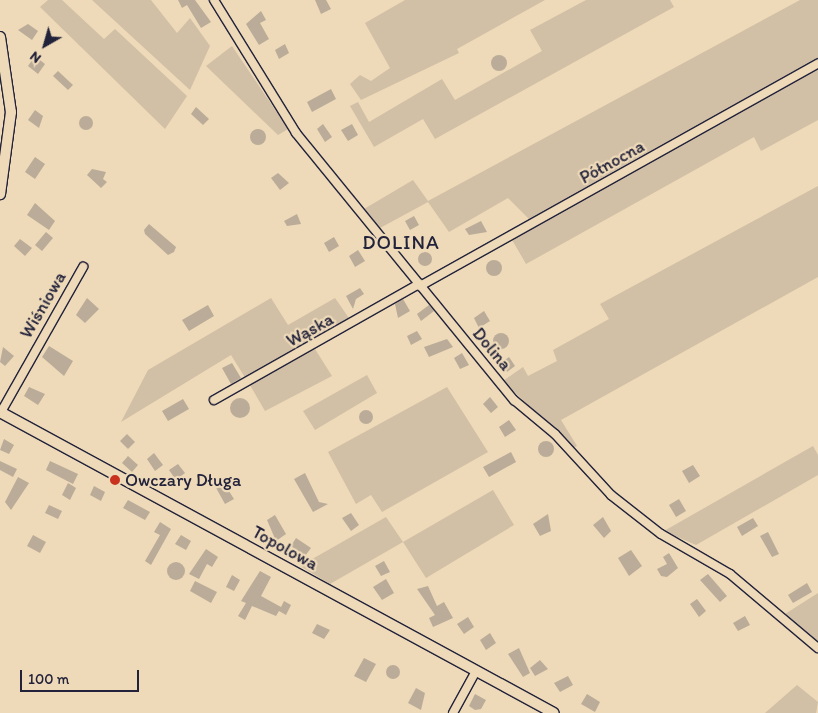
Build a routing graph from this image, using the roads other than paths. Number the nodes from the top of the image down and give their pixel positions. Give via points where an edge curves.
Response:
1 (214, 0) edge
2 (0, 37) edge
3 (818, 64) edge
4 (0, 194) edge
5 (83, 266) dead end
6 (419, 285) junction
7 (214, 400) dead end
8 (1, 412) edge
9 (818, 648) edge
10 (476, 671) junction
11 (453, 713) edge
12 (554, 713) edge

1 - 6 street, Dolina via 287,120
2 - 4 street via 11,112
3 - 6 street, Północna
5 - 8 street, Wiśniowa
6 - 7 street, Wąska
6 - 9 street, Dolina via 514,400 555,434 611,496 661,534 730,574
8 - 10 street, Topolowa
10 - 11 street
10 - 12 street, Topolowa

